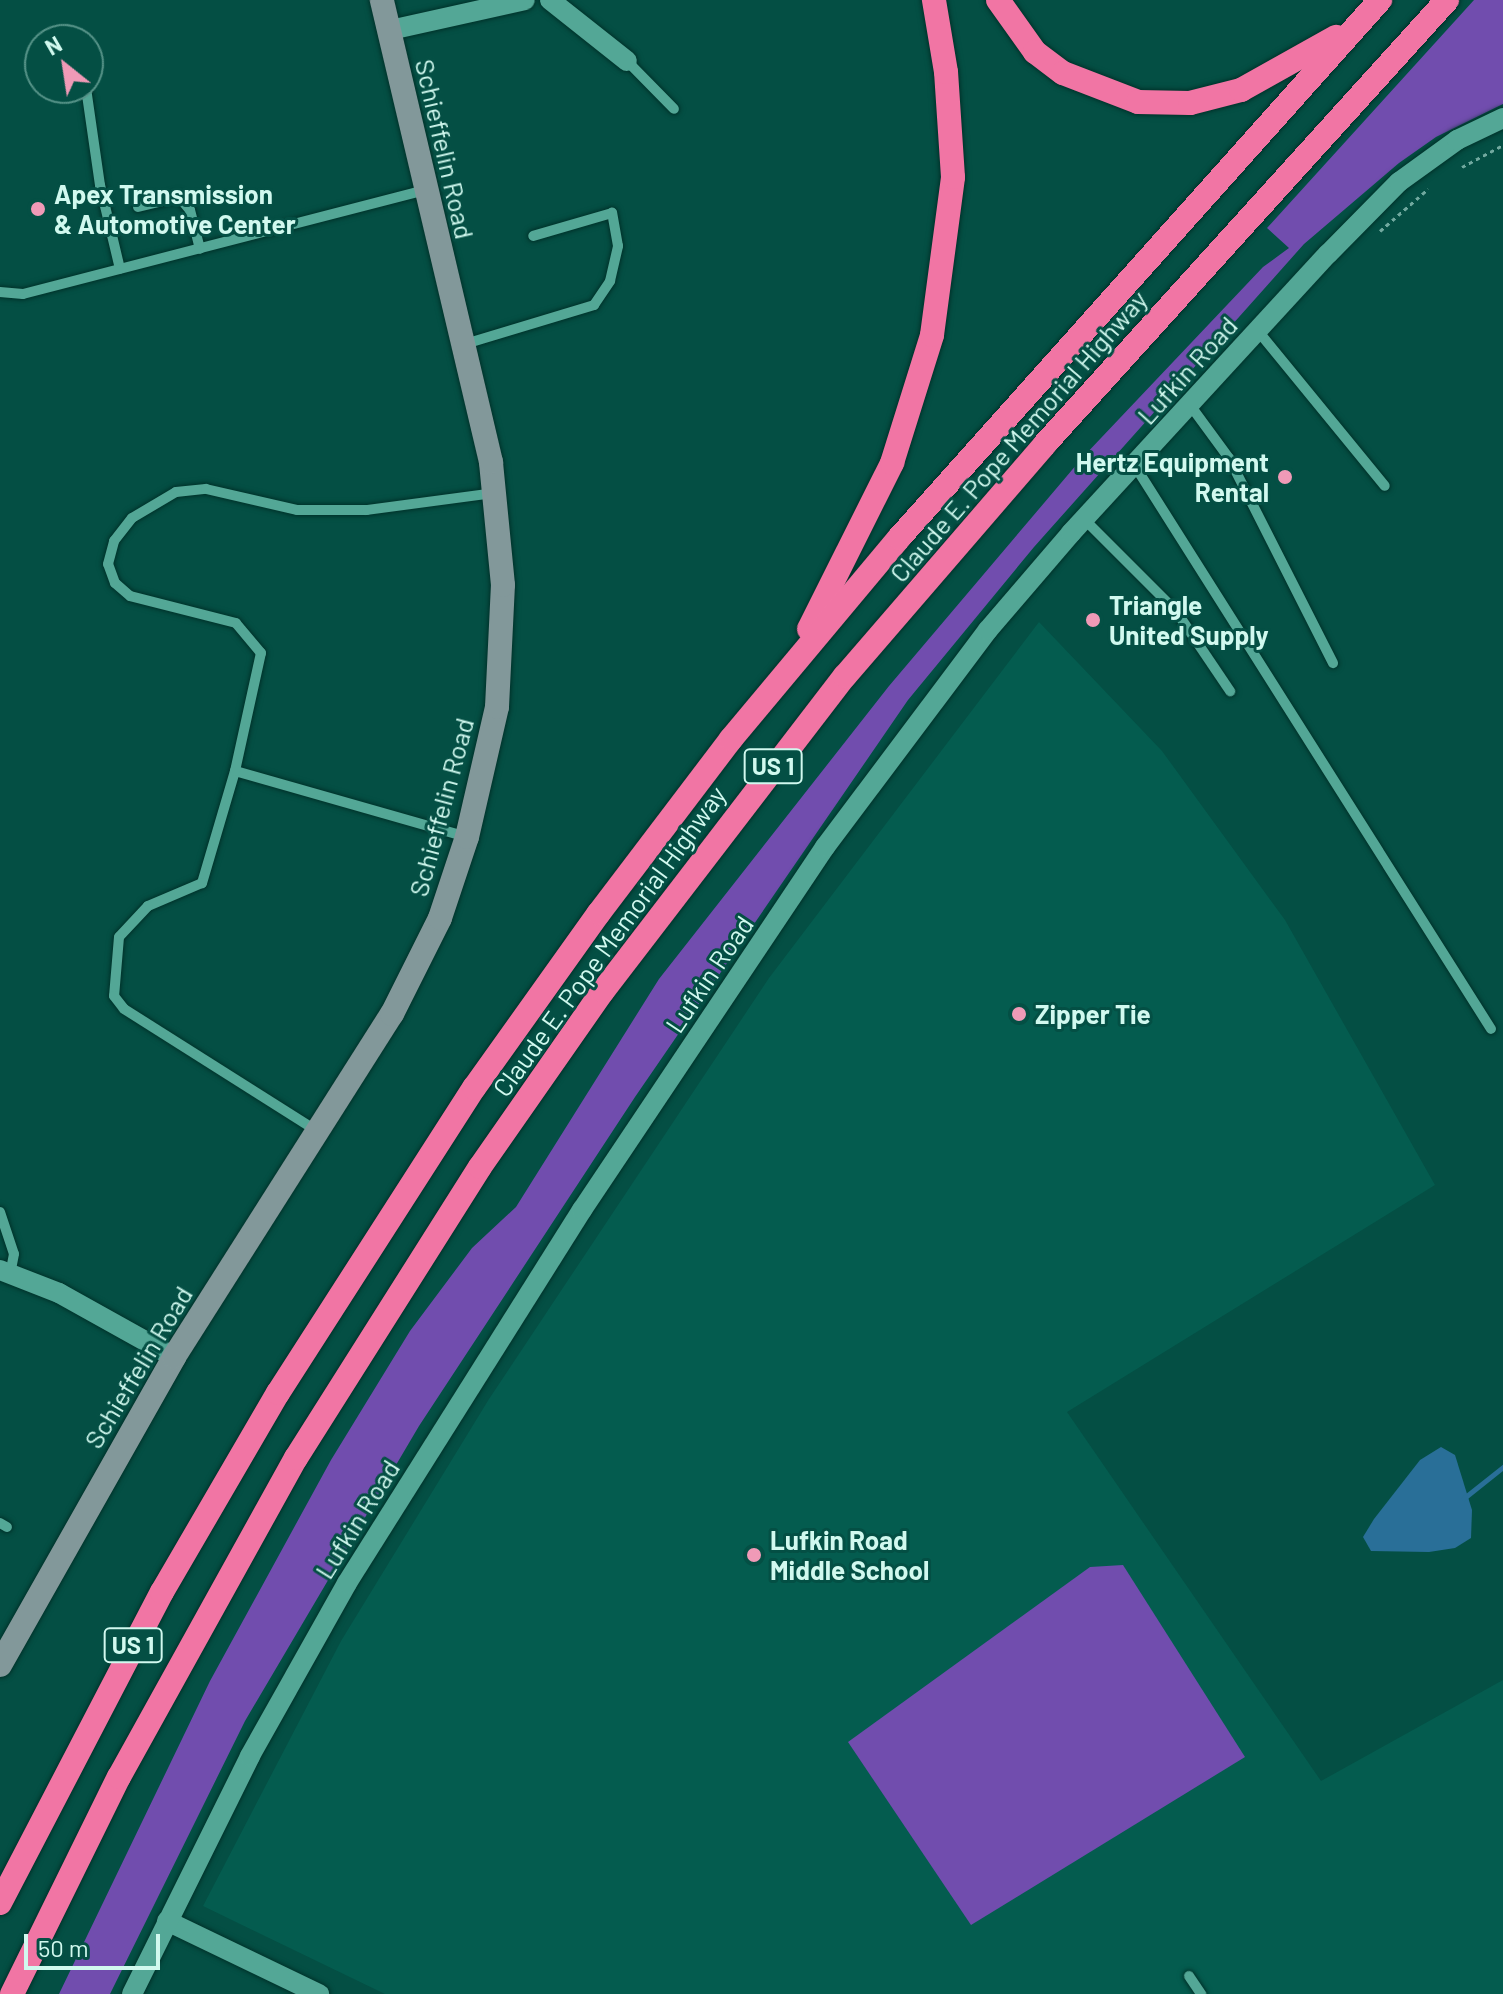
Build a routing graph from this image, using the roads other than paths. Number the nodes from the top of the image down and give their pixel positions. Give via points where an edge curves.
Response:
1 (382, 0) edge
2 (525, 0) edge
3 (550, 0) edge
4 (934, 0) edge
5 (998, 0) edge
6 (1380, 0) edge
7 (1447, 0) edge
8 (570, 7) edge
9 (1360, 23) junction
10 (390, 30) junction
11 (627, 61) joint
12 (88, 104) edge
13 (674, 109) dead end
14 (1503, 118) edge
15 (425, 190) junction
16 (138, 207) dead end
17 (533, 236) dead end
18 (200, 249) junction
19 (120, 269) junction
20 (0, 292) edge
21 (1258, 331) junction
22 (463, 345) junction
23 (1190, 405) junction
24 (1135, 466) junction
25 (1385, 486) dead end
26 (494, 493) junction
27 (1084, 519) junction
28 (793, 663) junction
29 (1333, 663) dead end
30 (1230, 691) dead end
31 (235, 771) junction
32 (467, 837) junction
33 (1491, 1029) dead end
34 (317, 1131) junction
35 (0, 1212) edge
36 (5, 1272) edge
37 (174, 1357) junction
38 (8, 1632) edge
39 (0, 1665) edge
40 (0, 1903) edge
41 (167, 1921) junction
42 (1189, 1976) dead end
43 (12, 1994) edge
44 (132, 1994) edge
45 (319, 1994) edge
46 (1201, 1994) edge

1 - 10 street, Schieffelin Road
2 - 10 street
3 - 8 street
4 - 28 highway via 953,177 932,335 892,463
5 - 9 highway via 1035,52 1063,73 1138,102 1190,103 1241,90
6 - 9 highway, Claude E. Pope Memorial Highway / US 1
7 - 43 highway, Claude E. Pope Memorial Highway / US 1 via 1045,444 856,664 703,855 603,991 480,1167 296,1458 119,1777
8 - 11 street
9 - 28 highway, Claude E. Pope Memorial Highway / US 1
10 - 15 street, Schieffelin Road
11 - 13 lane
12 - 19 lane
14 - 21 street, Lufkin Road via 1457,140 1399,182
15 - 18 lane
15 - 22 street, Schieffelin Road
16 - 18 lane via 179,197 190,210
17 - 22 lane via 612,213 618,246 610,281 594,305
18 - 19 lane
19 - 20 lane via 23,294
21 - 23 street, Lufkin Road
21 - 25 lane
22 - 26 street, Schieffelin Road
23 - 24 street, Lufkin Road
23 - 29 lane via 1229,458
24 - 27 street, Lufkin Road
24 - 33 lane
26 - 31 lane via 367,510 297,510 206,489 176,492 132,518 114,541 108,564 115,583 130,596 236,623 261,653
26 - 32 street, Schieffelin Road via 503,585 497,707
27 - 30 lane via 1176,611
27 - 41 street, Lufkin Road via 988,630 825,847 582,1210 347,1583 250,1756
28 - 40 highway, Claude E. Pope Memorial Highway / US 1 via 599,913 383,1225 162,1592
31 - 32 lane
31 - 34 lane via 202,883 148,906 119,937 114,996 124,1009
32 - 34 street, Schieffelin Road via 440,918 392,1014
34 - 37 street, Schieffelin Road
35 - 36 lane via 14,1254
36 - 37 street via 59,1293
37 - 38 street, Schieffelin Road
38 - 39 street, Schieffelin Road
41 - 44 street, Lufkin Road
41 - 45 street
42 - 46 lane

